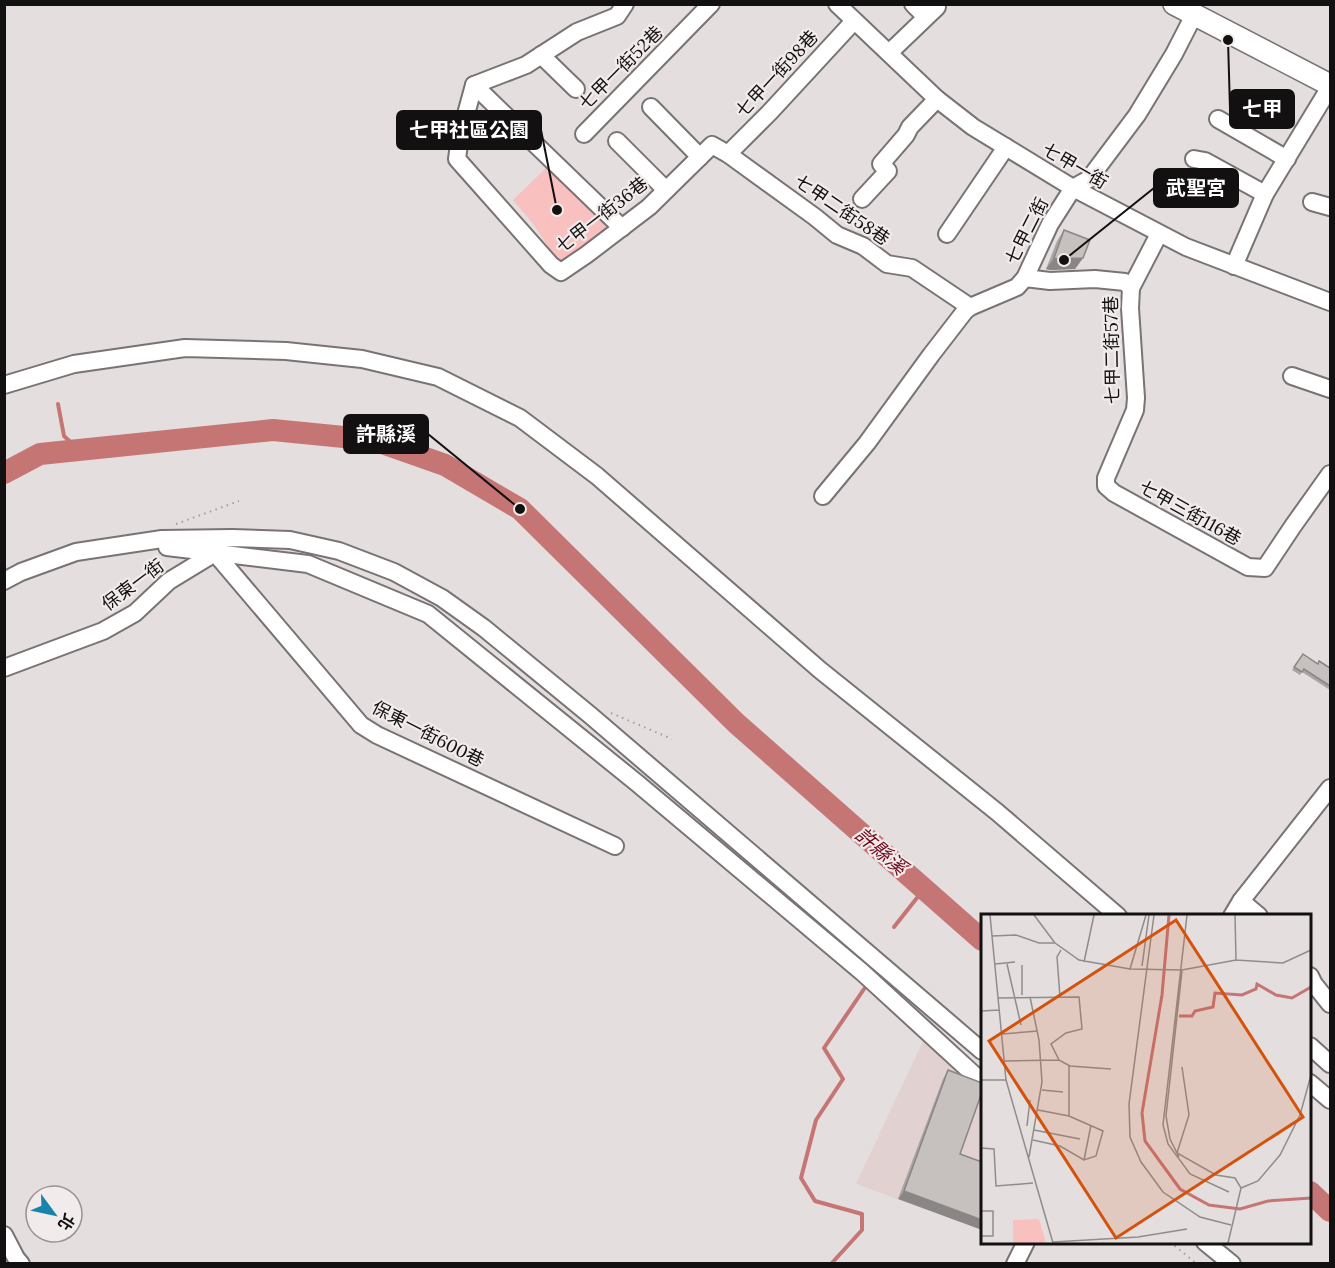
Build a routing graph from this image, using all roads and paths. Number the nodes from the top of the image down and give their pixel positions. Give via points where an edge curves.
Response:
1 (625, 4) edge
2 (711, 4) edge
3 (837, 4) edge
4 (913, 4) edge
5 (1174, 4) edge
6 (1194, 15) junction
7 (854, 21) junction
8 (889, 53) junction
9 (541, 55) junction
10 (474, 85) junction
11 (1330, 86) edge
12 (576, 89) dead end
13 (937, 99) junction
14 (651, 107) dead end
15 (1218, 119) dead end
16 (584, 134) dead end
17 (617, 141) dead end
18 (1006, 147) junction
19 (728, 154) junction
20 (700, 157) junction
21 (1194, 159) dead end
22 (1287, 159) junction
23 (1073, 188) junction
24 (666, 190) junction
25 (1265, 194) junction
26 (862, 199) dead end
27 (1312, 202) dead end
28 (1330, 207) edge
29 (621, 228) junction
30 (947, 234) dead end
31 (1159, 234) junction
32 (1234, 266) junction
33 (1025, 278) junction
34 (1131, 288) junction
35 (1330, 303) edge
36 (970, 307) junction
37 (1292, 376) dead end
38 (4, 385) edge
39 (1330, 389) edge
40 (1106, 478) joint
41 (1329, 480) edge
42 (823, 496) dead end
43 (239, 501) dead end
44 (162, 539) junction
45 (216, 553) junction
46 (4, 581) edge
47 (4, 668) edge
48 (590, 715) junction
49 (672, 739) dead end
50 (637, 783) junction
51 (1330, 788) edge
52 (615, 846) dead end
53 (1241, 901) junction
54 (1117, 914) edge
55 (1233, 914) edge
56 (1257, 914) edge
57 (1311, 978) edge
58 (1330, 1004) edge
59 (1311, 1047) edge
60 (981, 1051) edge
61 (1330, 1064) edge
62 (981, 1081) edge
63 (1311, 1084) edge
64 (1330, 1100) edge
65 (4, 1235) edge
66 (1025, 1244) edge
67 (1173, 1244) edge
68 (1208, 1244) edge
69 (21, 1263) edge
70 (1015, 1263) edge
71 (1197, 1263) edge
72 (1232, 1263) edge

1 - 9 street via 617,16 577,32
2 - 16 street, 七甲一街52巷
3 - 7 street, 七甲一街
4 - 8 street via 932,12
5 - 6 main road
6 - 11 main road
6 - 23 street, 七甲二街 via 1137,115 1089,179
7 - 8 street, 七甲一街
7 - 19 street, 七甲一街98巷
8 - 13 street, 七甲一街
9 - 10 street
9 - 12 street
10 - 29 street
10 - 29 street, 七甲一街36巷 via 456,159 551,265 561,272
11 - 22 street
13 - 18 street, 七甲一街
13 - 26 street via 881,164 888,171
14 - 20 street
15 - 22 street
17 - 24 street
18 - 23 street, 七甲一街
18 - 30 street
19 - 20 street via 712,145
19 - 36 street, 七甲二街58巷 via 837,235 863,246 886,264 912,268
20 - 24 street, 七甲一街36巷
21 - 25 street via 1206,161
22 - 25 street
23 - 31 street, 七甲一街
23 - 33 street, 七甲二街 via 1050,224
24 - 29 street, 七甲一街36巷
25 - 32 street
27 - 28 street
31 - 32 street, 七甲一街
31 - 34 street
32 - 35 street, 七甲一街
33 - 34 street, 七甲二街57巷 via 1095,279 1125,282
33 - 36 street, 七甲二街 via 1017,287
34 - 40 street, 七甲二街57巷 via 1135,410
36 - 42 street, 七甲二街
37 - 39 street
38 - 54 street via 74,364 185,348 286,351 362,359 438,377 520,418 597,476 820,670
40 - 41 street, 七甲三街116巷 via 1106,486 1114,493 1248,567 1265,568
43 - 44 path via 164,528
44 - 45 street via 163,547
44 - 46 street via 76,552
44 - 48 street via 290,540 339,551 394,572 442,598 484,628
45 - 47 street, 保東一街 via 169,581 135,613 103,631
45 - 50 street via 308,564 428,614
45 - 52 street, 保東一街600巷 via 361,725
48 - 49 path via 596,707
48 - 50 street
48 - 60 street
50 - 62 street via 862,972
51 - 53 street
53 - 55 street
53 - 56 street
57 - 58 street
59 - 61 street
63 - 64 street
65 - 69 street
66 - 70 street
67 - 71 path
68 - 72 street

